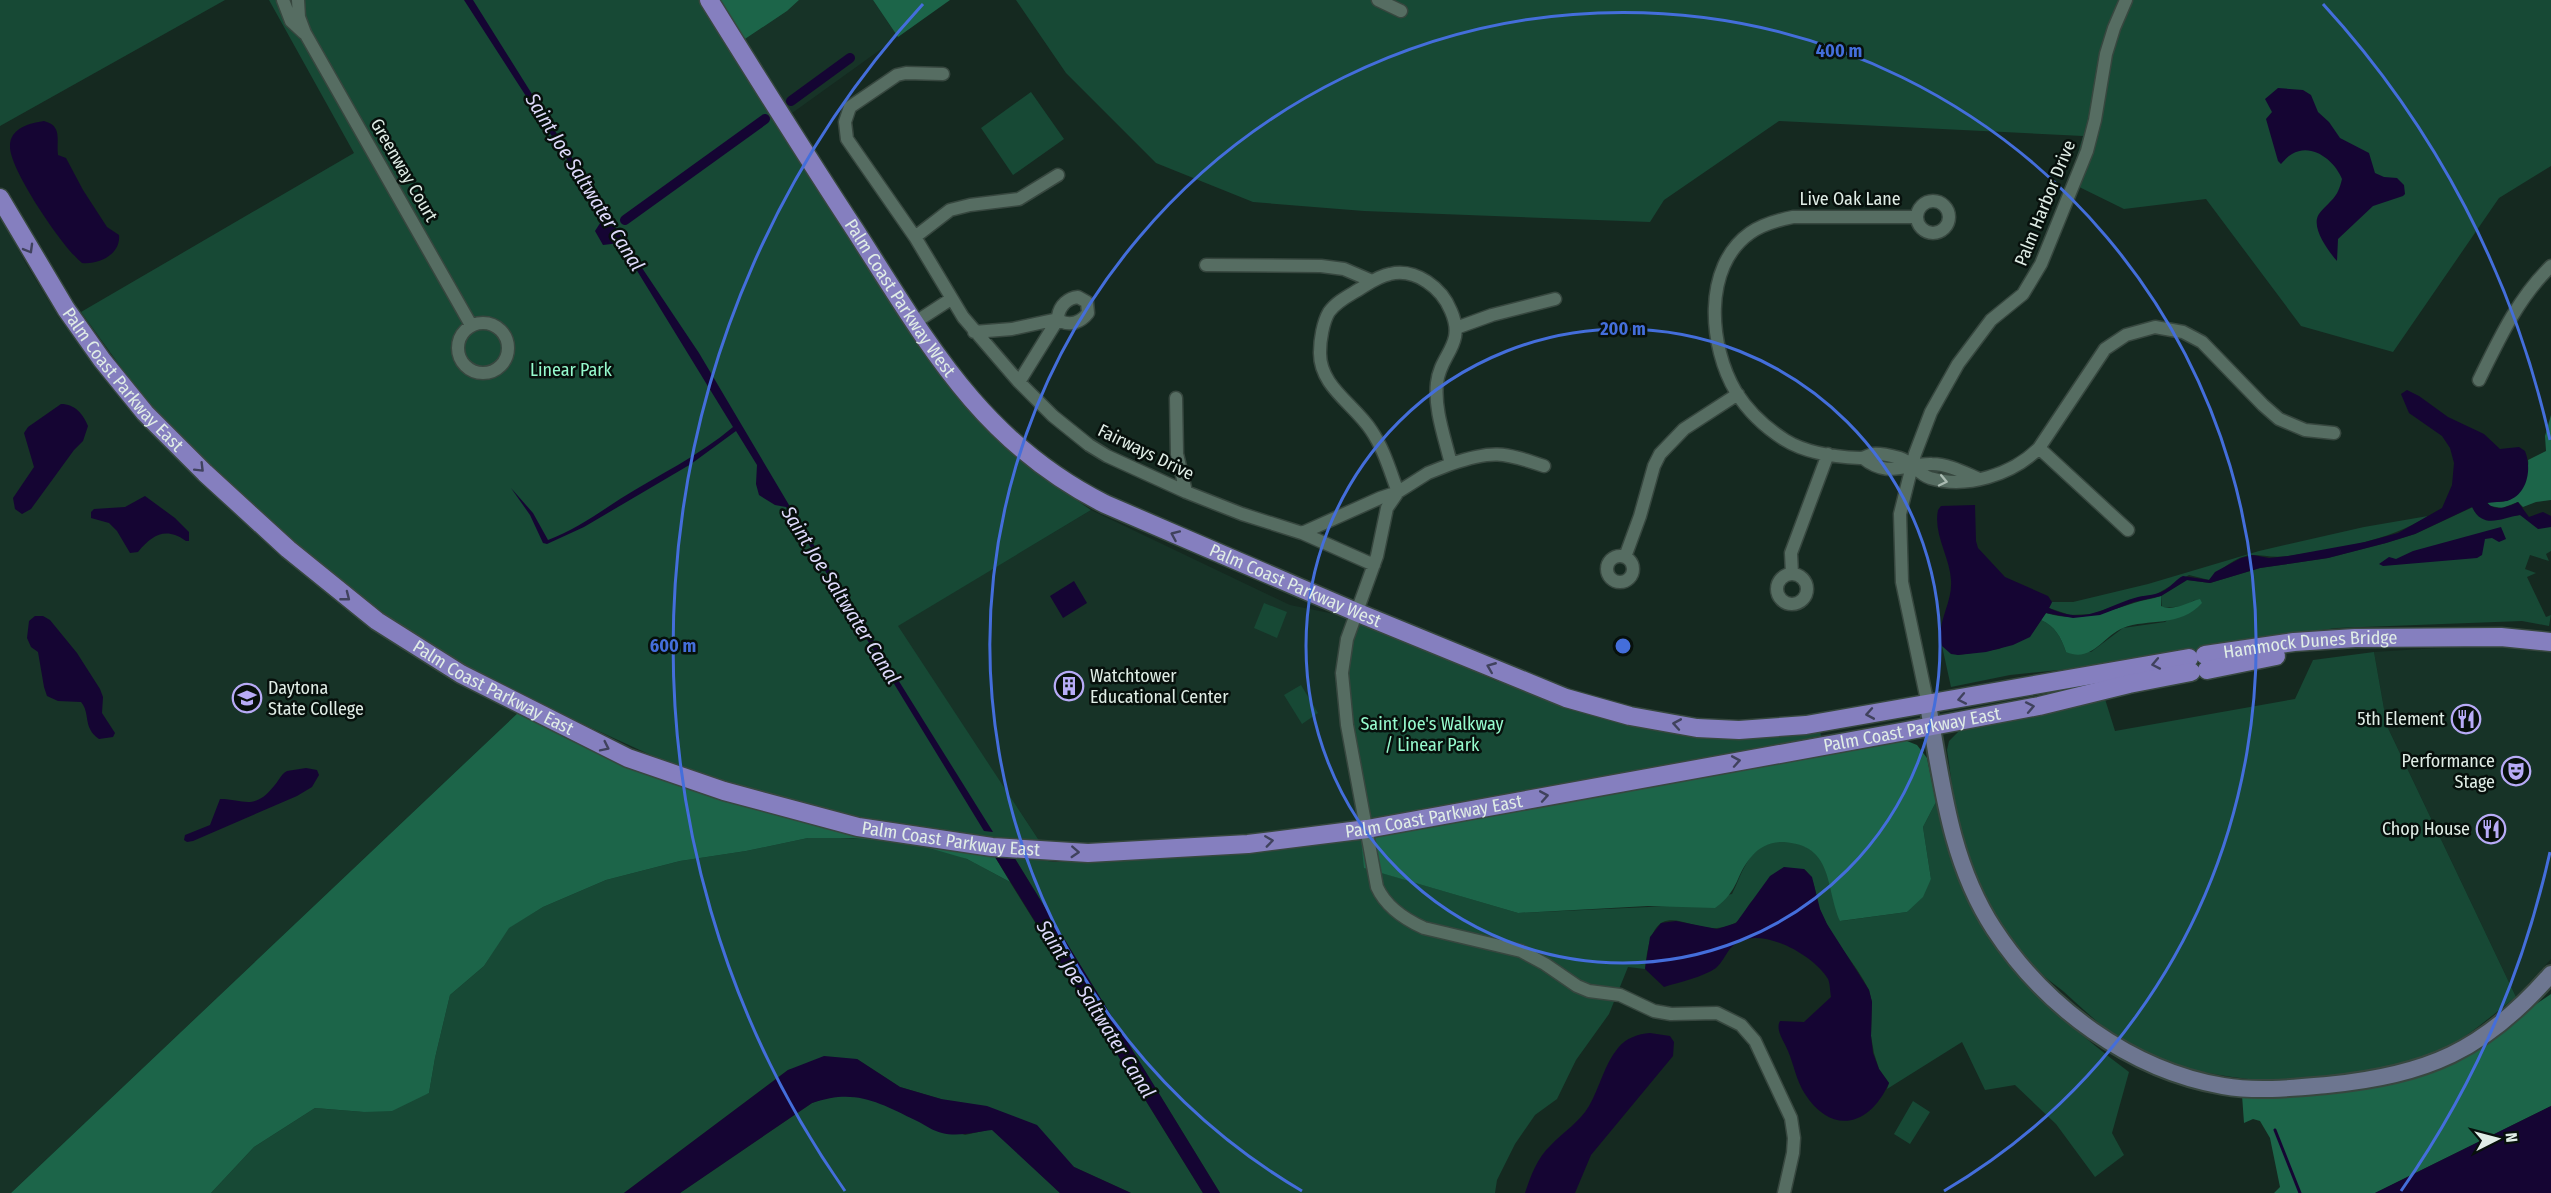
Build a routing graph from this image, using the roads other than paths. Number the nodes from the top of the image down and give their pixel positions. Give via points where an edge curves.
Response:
1 (283, 0) edge
2 (298, 0) edge
3 (709, 0) edge
4 (1378, 0) edge
5 (2126, 0) edge
6 (1401, 11) dead end
7 (305, 33) junction
8 (944, 74) dead end
9 (1058, 175) dead end
10 (0, 198) edge
11 (1917, 217) dead end
12 (915, 237) junction
13 (1206, 265) dead end
14 (2551, 266) edge
15 (1372, 281) junction
16 (951, 299) junction
17 (1555, 299) dead end
18 (914, 323) junction
19 (471, 325) junction
20 (1456, 328) junction
21 (974, 332) junction
22 (2479, 380) dead end
23 (1019, 382) junction
24 (1738, 394) junction
25 (1176, 398) dead end
26 (2334, 434) dead end
27 (2039, 448) junction
28 (1828, 454) junction
29 (1451, 464) junction
30 (1544, 466) dead end
31 (1912, 466) junction
32 (1186, 492) junction
33 (1398, 492) junction
34 (2128, 530) dead end
35 (1302, 533) junction
36 (1625, 557) dead end
37 (1374, 565) junction
38 (1792, 574) dead end
39 (1356, 612) junction
40 (2551, 642) edge
41 (2126, 677) junction
42 (1928, 705) junction
43 (1932, 726) junction
44 (1366, 829) junction
45 (2551, 974) edge
46 (2551, 986) edge
47 (2519, 1009) junction
48 (1784, 1193) edge

1 - 7 street via 291,21
2 - 7 street
3 - 18 main road, Palm Coast Parkway West
4 - 6 street
5 - 31 street, Palm Harbor Drive via 2106,54 2087,151 2041,264 2023,294 1991,320 1958,364 1931,412
7 - 19 street, Greenway Court
8 - 12 street, Fairways Drive via 897,75 858,100 844,122 847,139
9 - 12 street via 1019,199 950,210
10 -> 44 main road, Palm Coast Parkway East via 66,309 108,368 146,413 288,549 377,621 467,678 628,758 724,791 858,827 1016,849 1088,853 1248,844
11 - 24 street, Live Oak Lane via 1793,217 1762,226 1741,241 1719,282 1715,309 1719,351
12 - 16 street, Fairways Drive
13 - 15 street via 1321,266 1344,269
14 - 22 street via 2511,318
15 - 20 street via 1404,273 1426,281 1448,303
15 - 33 street via 1330,311 1321,340 1320,360 1326,378 1381,446
16 - 18 street
16 - 21 street, Fairways Drive
17 - 20 street
39 -> 18 main road, Palm Coast Parkway West via 1073,487 994,424 951,378
19 - 19 street via 459,338 458,355 462,363 476,372 500,367 508,353 506,337 487,322
20 - 29 street via 1455,343 1442,365 1437,384 1438,409
21 - 23 street, Fairways Drive
21 - 23 street via 1058,319
23 - 32 street, Fairways Drive via 1089,445
24 - 28 street, Live Oak Lane via 1780,436 1806,449
24 - 36 street via 1684,429 1660,453
25 - 32 street via 1177,454
26 - 27 street via 2305,430 2279,418 2202,342 2183,332 2155,327 2126,335 2104,349
27 - 31 street, Live Oak Lane via 2009,469 1955,483 1927,477
27 - 34 street
28 - 31 street, Live Oak Lane via 1863,458 1873,453 1902,458
28 - 38 street via 1791,553
29 - 30 street via 1496,453
29 - 33 street
31 - 42 street, Palm Harbor Drive via 1900,514 1902,582
32 - 35 street, Fairways Drive
33 - 35 street
33 - 37 street via 1387,508
35 - 37 street, Fairways Drive
37 - 39 street
42 -> 39 main road, Palm Coast Parkway West via 1787,727 1697,728 1613,712 1566,698
39 - 44 street via 1344,651 1341,682
40 - 41 main road, Hammock Dunes Bridge via 2501,637 2415,639 2198,664
41 -> 42 main road, Palm Coast Parkway West via 2060,679
43 -> 41 main road, Palm Coast Parkway East via 2038,705
42 - 43 street
44 -> 43 main road, Palm Coast Parkway East
43 - 47 street via 1953,839 1966,878 1993,928 2050,995 2102,1037 2137,1058 2179,1075 2224,1086 2304,1087 2372,1080 2440,1060 2485,1035
44 - 48 street via 1380,894 1404,917 1424,928 1521,951 1589,991 1620,995 1654,1011 1723,1015 1746,1029 1793,1126 1793,1153
45 - 47 street
46 - 47 street

